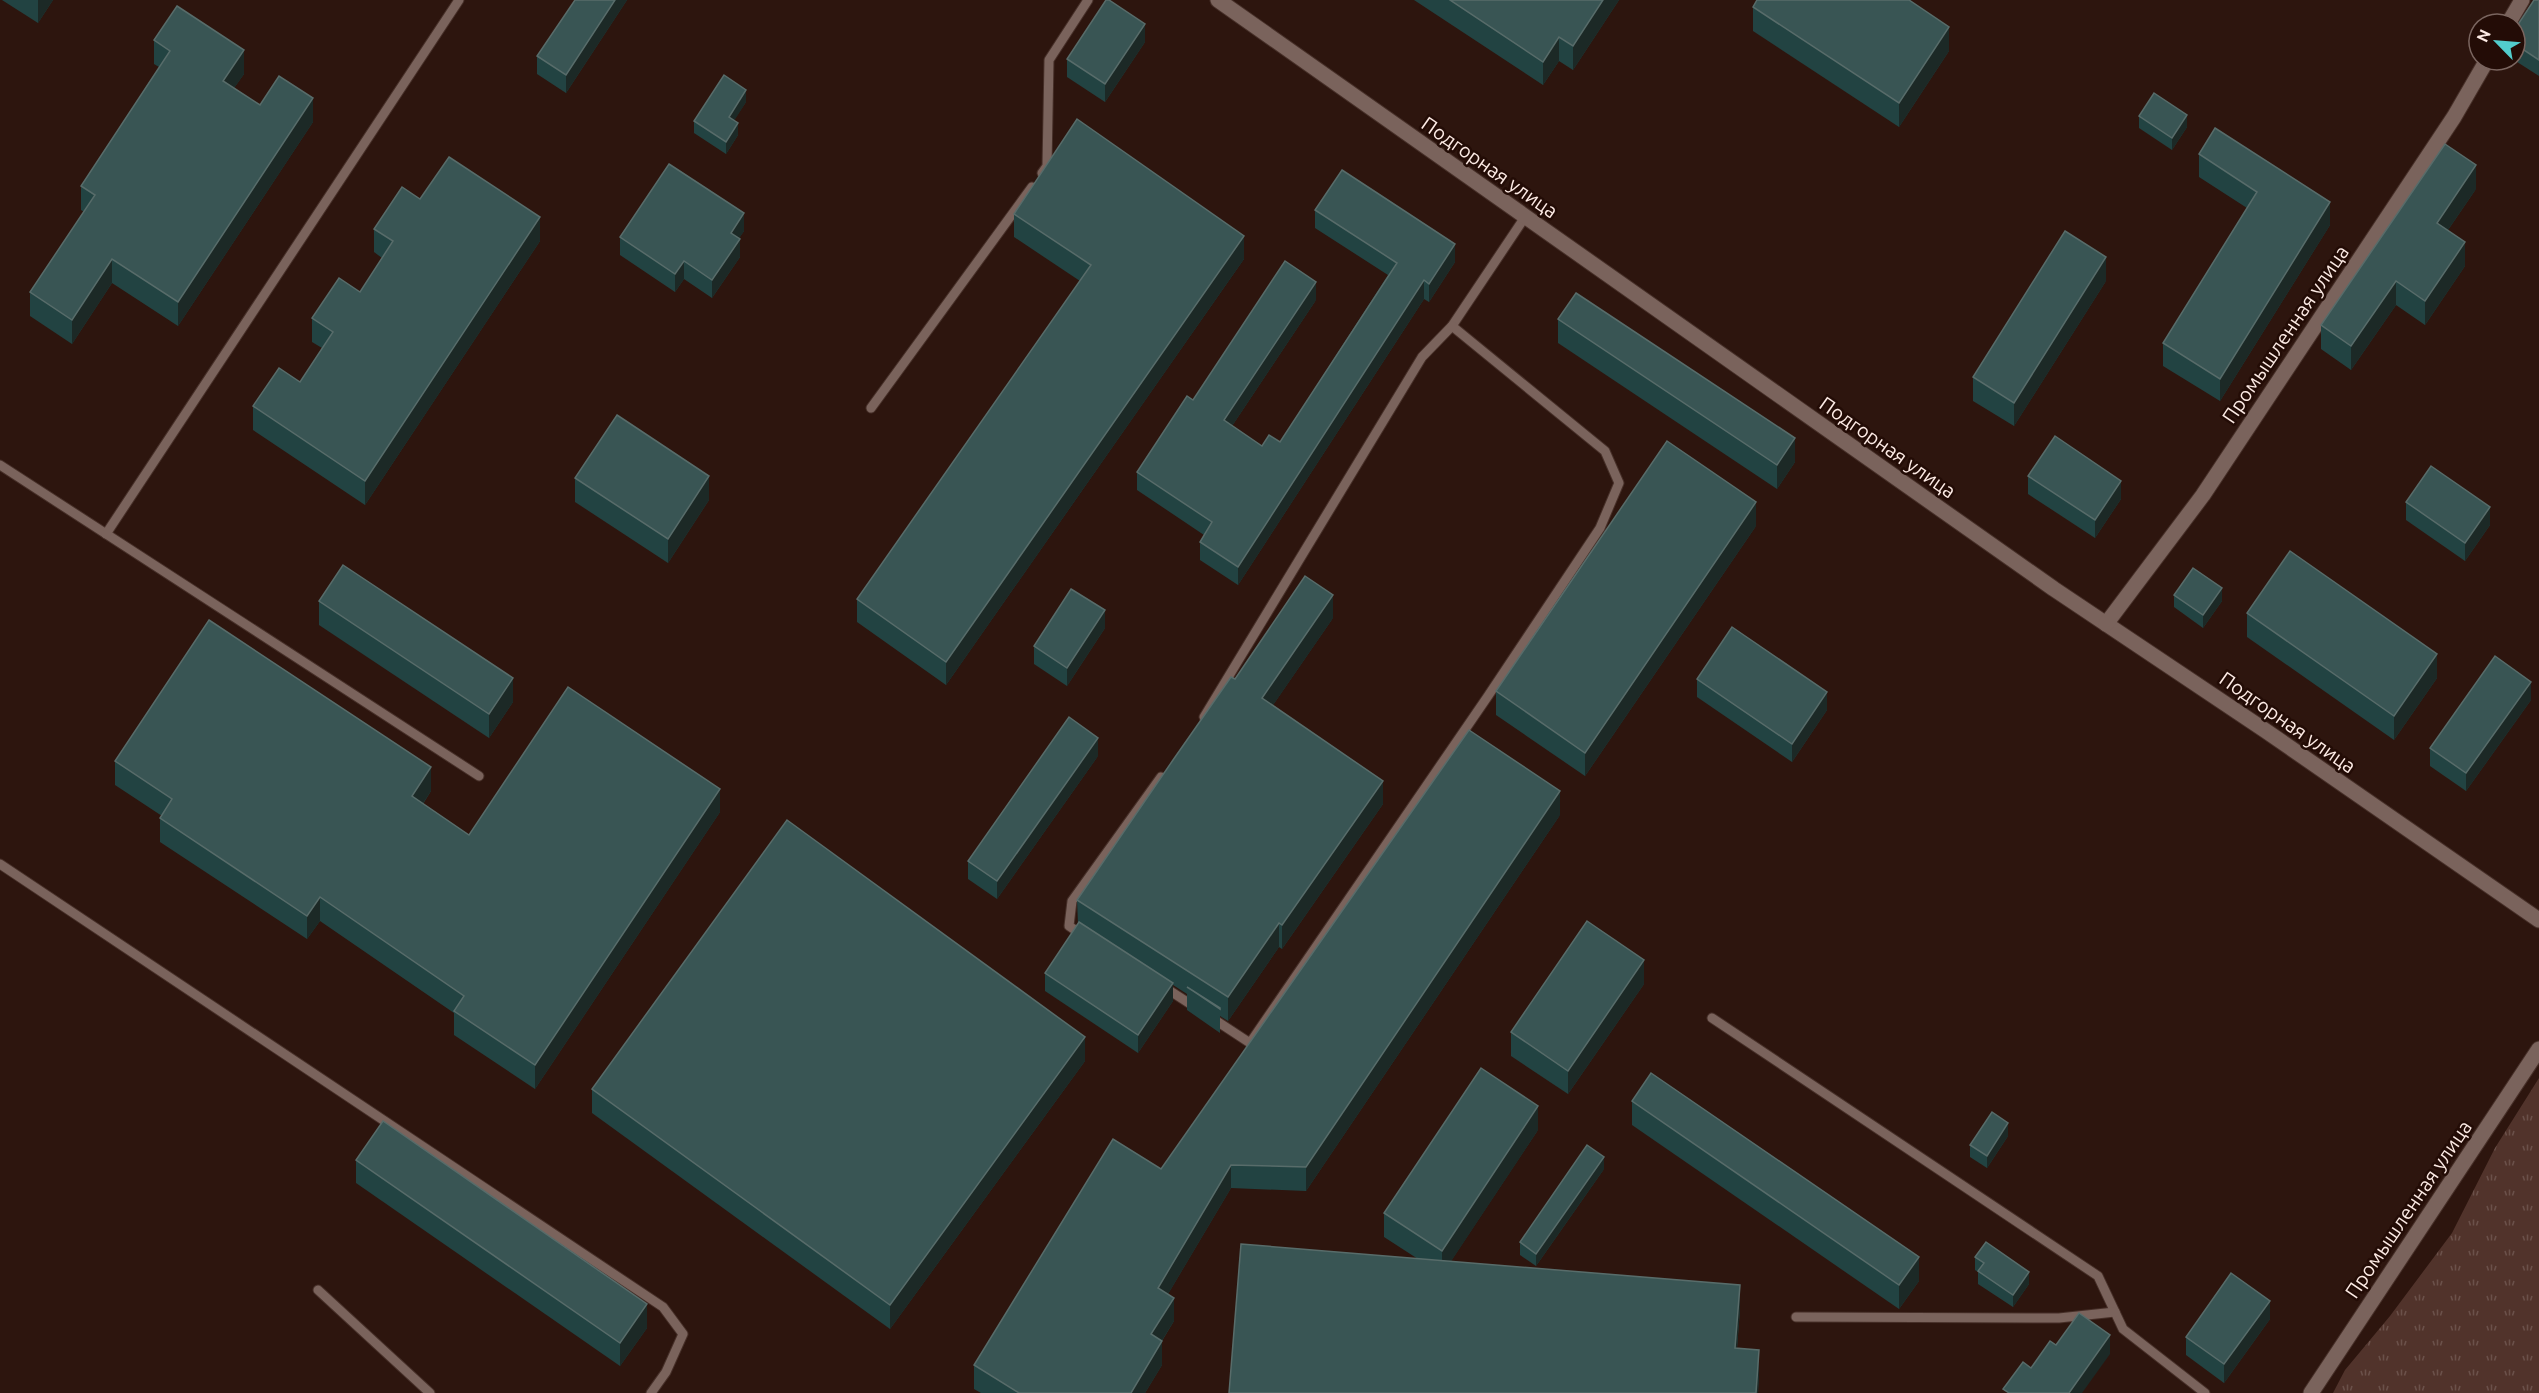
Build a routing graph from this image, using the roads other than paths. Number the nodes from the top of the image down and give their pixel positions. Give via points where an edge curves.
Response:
1 (459, 0) edge
2 (1088, 0) edge
3 (1218, 0) edge
4 (2480, 72) edge
5 (1525, 217) junction
6 (1452, 326) junction
7 (871, 408) dead end
8 (0, 465) edge
9 (106, 534) junction
10 (2106, 624) junction
11 (1195, 730) edge
12 (1168, 768) edge
13 (479, 776) dead end
14 (0, 864) edge
15 (2539, 920) edge
16 (1097, 944) edge
17 (1155, 981) edge
18 (1712, 1018) dead end
19 (2539, 1049) edge
20 (318, 1290) dead end
21 (2115, 1312) junction
22 (1796, 1317) dead end
23 (430, 1393) edge
24 (651, 1393) edge
25 (2205, 1393) edge
26 (2311, 1393) edge

1 - 9 lane
2 - 7 lane via 1049,60 1047,166
3 - 5 street, Подгорная улица
4 - 10 street, Промышленная улица via 2202,495
5 - 6 lane
5 - 10 street, Подгорная улица
6 - 11 lane via 1422,357
6 - 17 lane via 1605,452 1618,483 1600,528 1250,1043
8 - 9 lane
9 - 13 lane
10 - 15 street, Подгорная улица
12 - 16 lane via 1072,901 1069,926
14 - 24 lane via 663,1307 683,1334 666,1372
18 - 21 lane via 2098,1276
19 - 26 street, Промышленная улица
20 - 23 lane
21 - 22 lane via 2059,1318
21 - 25 lane via 2123,1329

